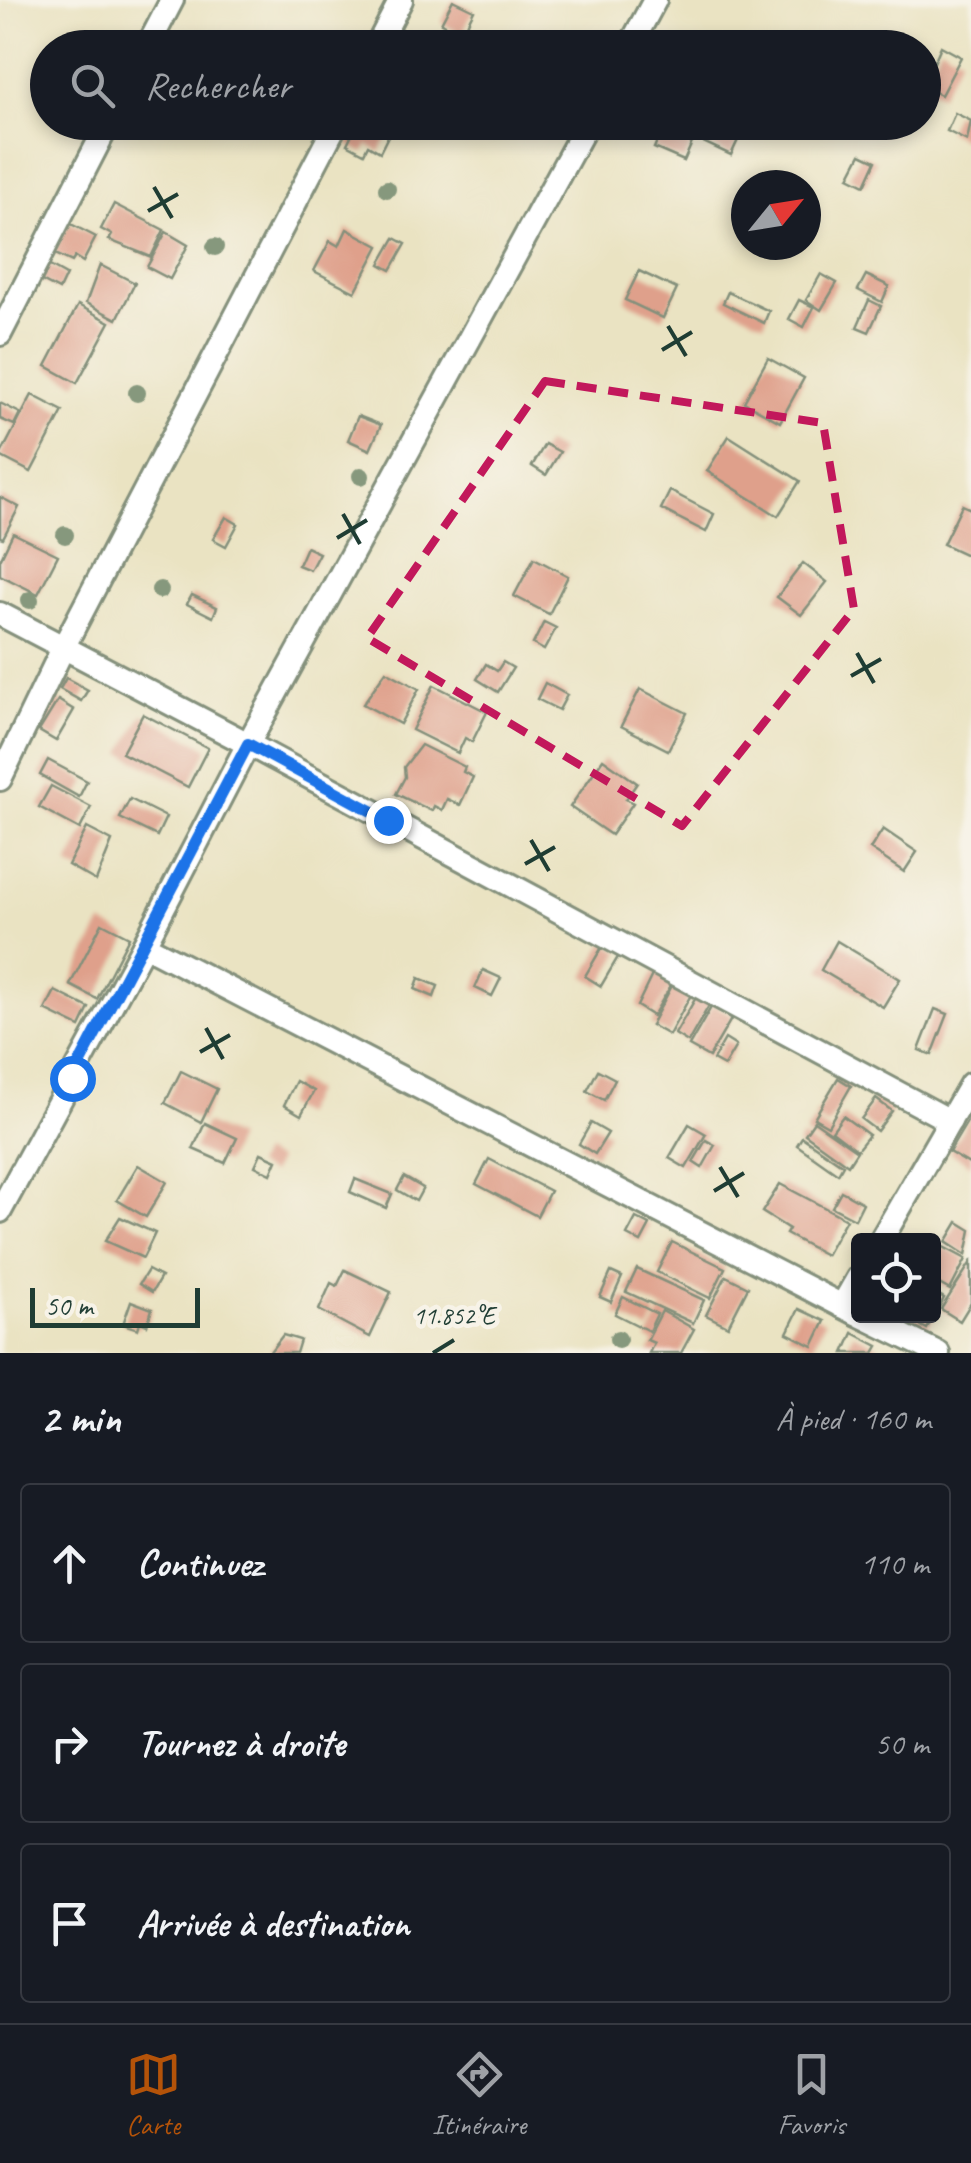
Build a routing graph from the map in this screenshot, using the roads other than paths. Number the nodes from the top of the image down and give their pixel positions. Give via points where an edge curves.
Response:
1 (172, 0) edge
2 (401, 0) edge
3 (655, 0) edge
4 (156, 30) edge
5 (385, 30) edge
6 (639, 30) edge
7 (100, 140) edge
8 (328, 140) edge
9 (578, 140) edge
10 (0, 334) edge
11 (0, 614) edge
12 (64, 646) junction
13 (248, 744) junction
14 (0, 779) edge
15 (144, 945) junction
16 (971, 1084) edge
17 (950, 1121) junction
18 (0, 1211) edge
19 (885, 1233) edge
20 (851, 1310) edge
21 (877, 1323) edge
22 (938, 1353) edge

1 - 4 street
2 - 5 street
3 - 6 street
7 - 10 street
8 - 12 street
9 - 13 street
11 - 12 street
12 - 13 street
12 - 14 street
13 - 15 street
13 - 17 street
15 - 18 street
15 - 20 street
16 - 17 street
17 - 19 street
21 - 22 street

